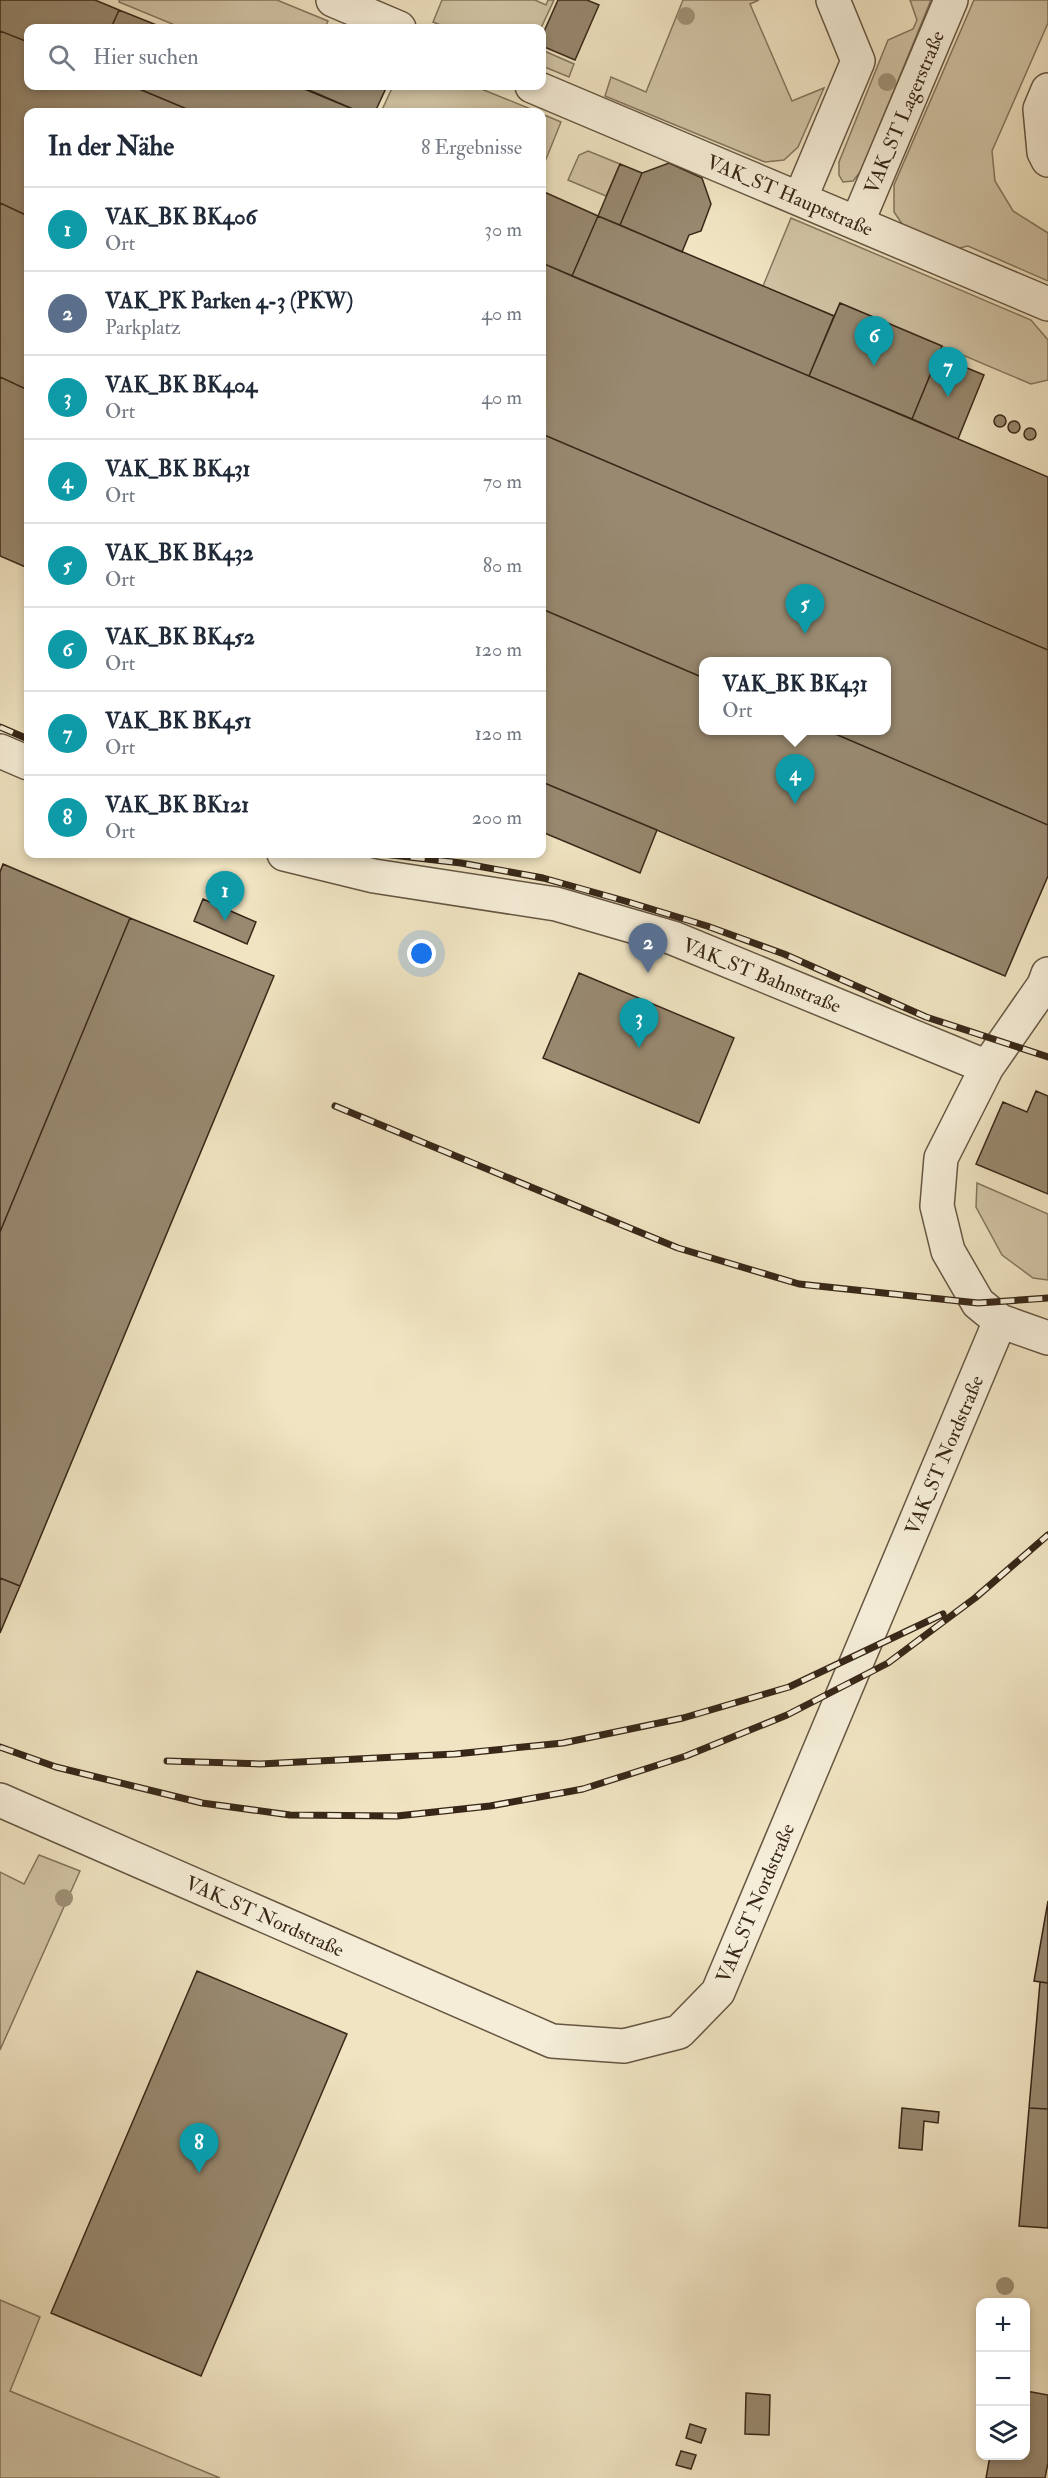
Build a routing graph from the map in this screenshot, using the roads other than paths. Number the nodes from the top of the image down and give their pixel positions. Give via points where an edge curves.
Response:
1 (333, 0) edge
2 (833, 0) edge
3 (951, 0) edge
4 (390, 24) edge
5 (541, 90) edge
6 (1048, 90) edge
7 (1048, 160) edge
8 (800, 199) junction
9 (857, 223) junction
10 (1048, 304) edge
11 (0, 751) edge
12 (24, 761) edge
13 (300, 858) edge
14 (1048, 974) edge
15 (987, 1067) junction
16 (1000, 1321) junction
17 (1048, 1338) edge
18 (0, 1800) edge

1 - 4 lane
2 - 8 lane via 858,61
3 - 9 lane, VAK_ST Lagerstraße
5 - 8 lane, VAK_ST Hauptstraße
6 - 7 lane via 1040,109
8 - 9 lane, VAK_ST Hauptstraße
9 - 10 lane, VAK_ST Hauptstraße
11 - 12 lane
13 - 15 lane, VAK_ST Bahnstraße via 374,876 556,904 674,938
14 - 15 lane
15 - 16 lane via 941,1158 937,1206 948,1251 978,1302
16 - 17 lane
16 - 18 lane, VAK_ST Nordstraße via 718,1992 679,2032 624,2046 552,2041

